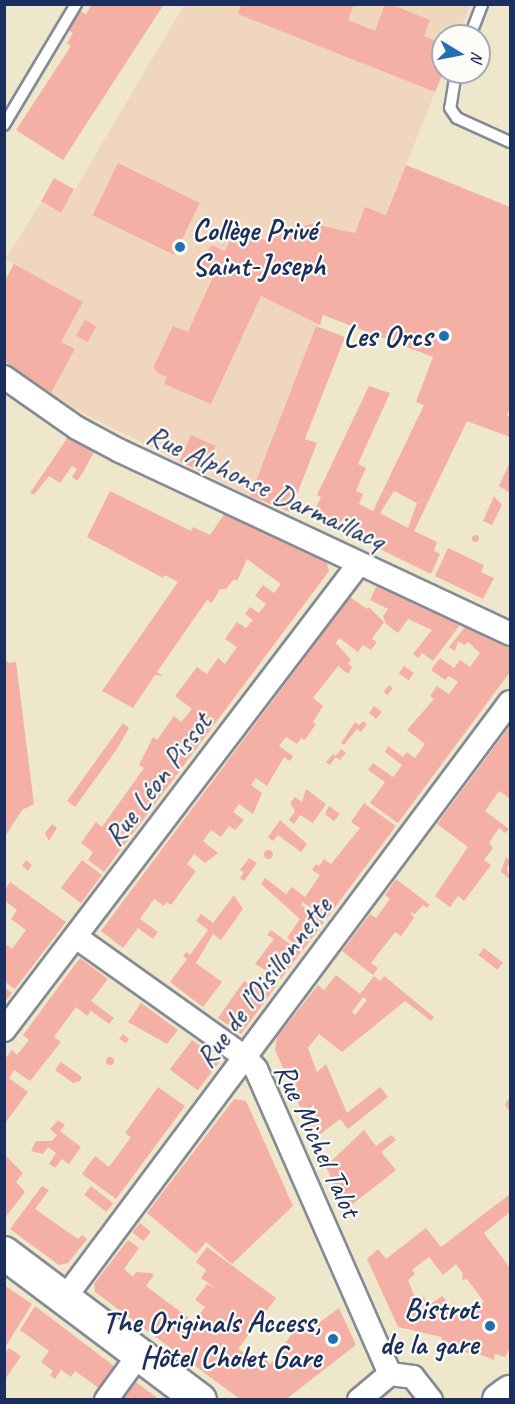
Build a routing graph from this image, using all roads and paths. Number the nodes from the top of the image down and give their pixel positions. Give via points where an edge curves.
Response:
1 (76, 4) edge
2 (482, 4) edge
3 (474, 24) edge
4 (454, 84) edge
5 (4, 125) edge
6 (510, 142) edge
7 (4, 377) edge
8 (358, 565) junction
9 (510, 634) edge
10 (510, 702) edge
11 (76, 937) junction
12 (4, 1030) edge
13 (245, 1057) junction
14 (4, 1253) edge
15 (64, 1299) junction
16 (138, 1356) junction
17 (390, 1374) junction
18 (510, 1392) edge
19 (106, 1400) edge
20 (200, 1400) edge
21 (359, 1400) edge
22 (431, 1400) edge
23 (499, 1400) edge

1 - 5 lane
2 - 3 lane
4 - 6 lane via 450,108 457,118
7 - 8 street, Rue Alphonse Darmaillacq via 76,428
8 - 9 street, Rue Alphonse Darmaillacq
8 - 11 street, Rue Léon Pissot
10 - 13 street, Rue de l’Oisillonnette
11 - 12 street, Rue Léon Pissot
11 - 13 street, Rue Michel Talot
13 - 15 street, Rue de l’Oisillonnette
13 - 17 street, Rue Michel Talot via 256,1069
14 - 15 street
15 - 16 street
16 - 19 street
16 - 20 street
17 - 21 street
17 - 22 street via 413,1377
18 - 23 street

